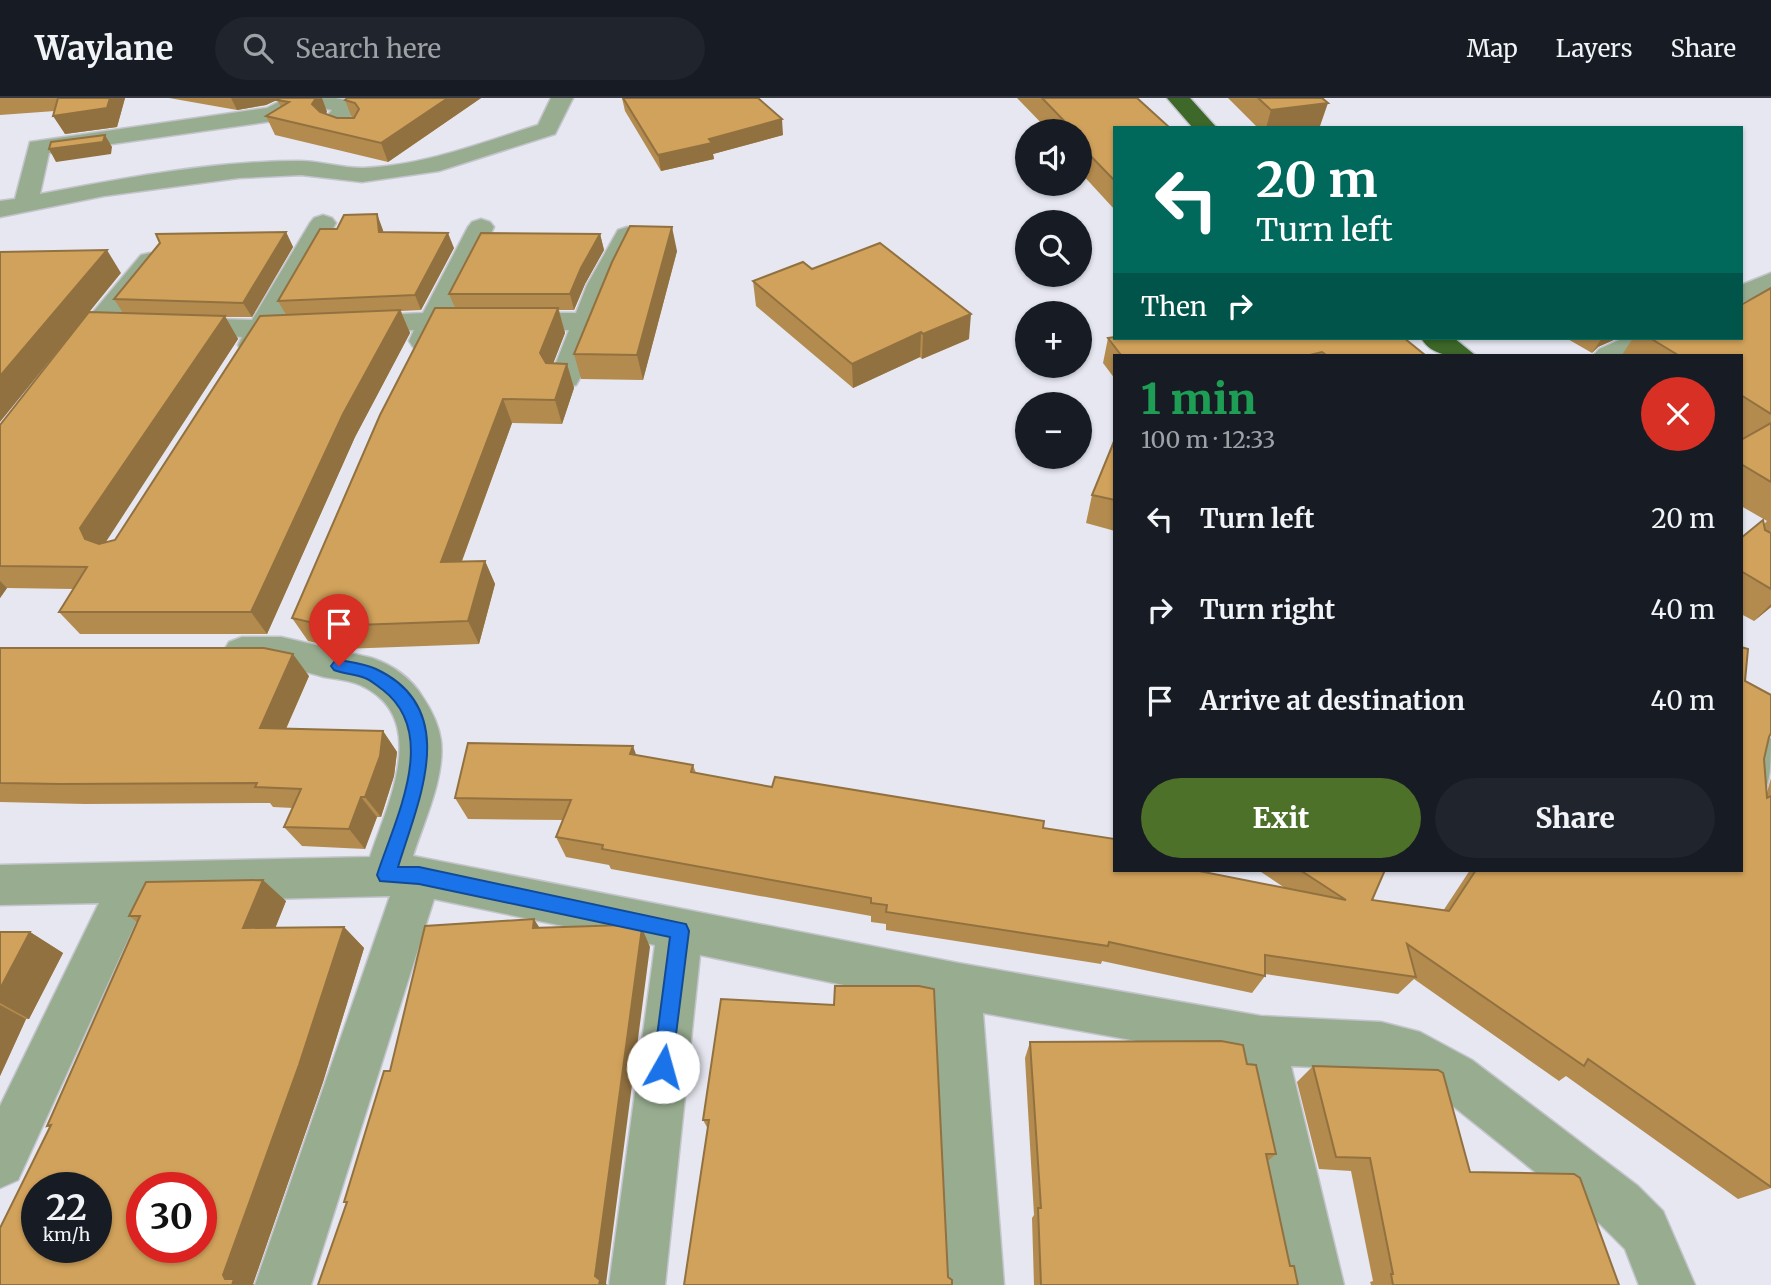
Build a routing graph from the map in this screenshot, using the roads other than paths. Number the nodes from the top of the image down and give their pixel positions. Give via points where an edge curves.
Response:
1 (304, 98) edge
2 (562, 98) edge
3 (1178, 98) edge
4 (1204, 126) edge
5 (353, 129) edge
6 (26, 203) junction
7 (0, 208) edge
8 (323, 223) dead end
9 (481, 227) dead end
10 (626, 235) edge
11 (154, 256) edge
12 (1771, 281) edge
13 (1743, 294) edge
14 (433, 321) junction
15 (587, 322) junction
16 (96, 324) junction
17 (262, 329) junction
18 (1438, 340) edge
19 (1643, 340) edge
20 (1459, 354) edge
21 (1611, 354) edge
22 (240, 364) edge
23 (409, 368) edge
24 (56, 376) edge
25 (565, 378) edge
26 (201, 652) edge
27 (1771, 755) edge
28 (1743, 795) edge
29 (403, 875) junction
30 (132, 882) junction
31 (0, 885) edge
32 (680, 931) junction
33 (958, 986) junction
34 (1261, 1040) junction
35 (0, 1162) edge
36 (283, 1285) edge
37 (637, 1285) edge
38 (976, 1285) edge
39 (1316, 1285) edge
40 (1667, 1285) edge

1 - 5 street via 346,107 333,122
1 - 6 street via 273,114 38,147 22,168
2 - 6 street via 547,129 439,164 362,175 301,167 239,171
3 - 4 highway
6 - 7 street
8 - 17 street
9 - 14 street
10 - 15 street
11 - 16 street
12 - 13 street
14 - 15 street
14 - 17 street
14 - 23 street
15 - 25 street
16 - 17 street
16 - 24 street
17 - 22 street
18 - 20 highway
19 - 21 street
26 - 29 street via 286,639 372,673 401,695 414,716 421,741
27 - 28 street
29 - 30 street
29 - 32 street
29 - 36 street
30 - 31 street
30 - 35 street
32 - 33 street
32 - 37 street
33 - 34 street
33 - 38 street
34 - 39 street
34 - 40 street via 1381,1046 1420,1056 1455,1077 1619,1205 1644,1230

